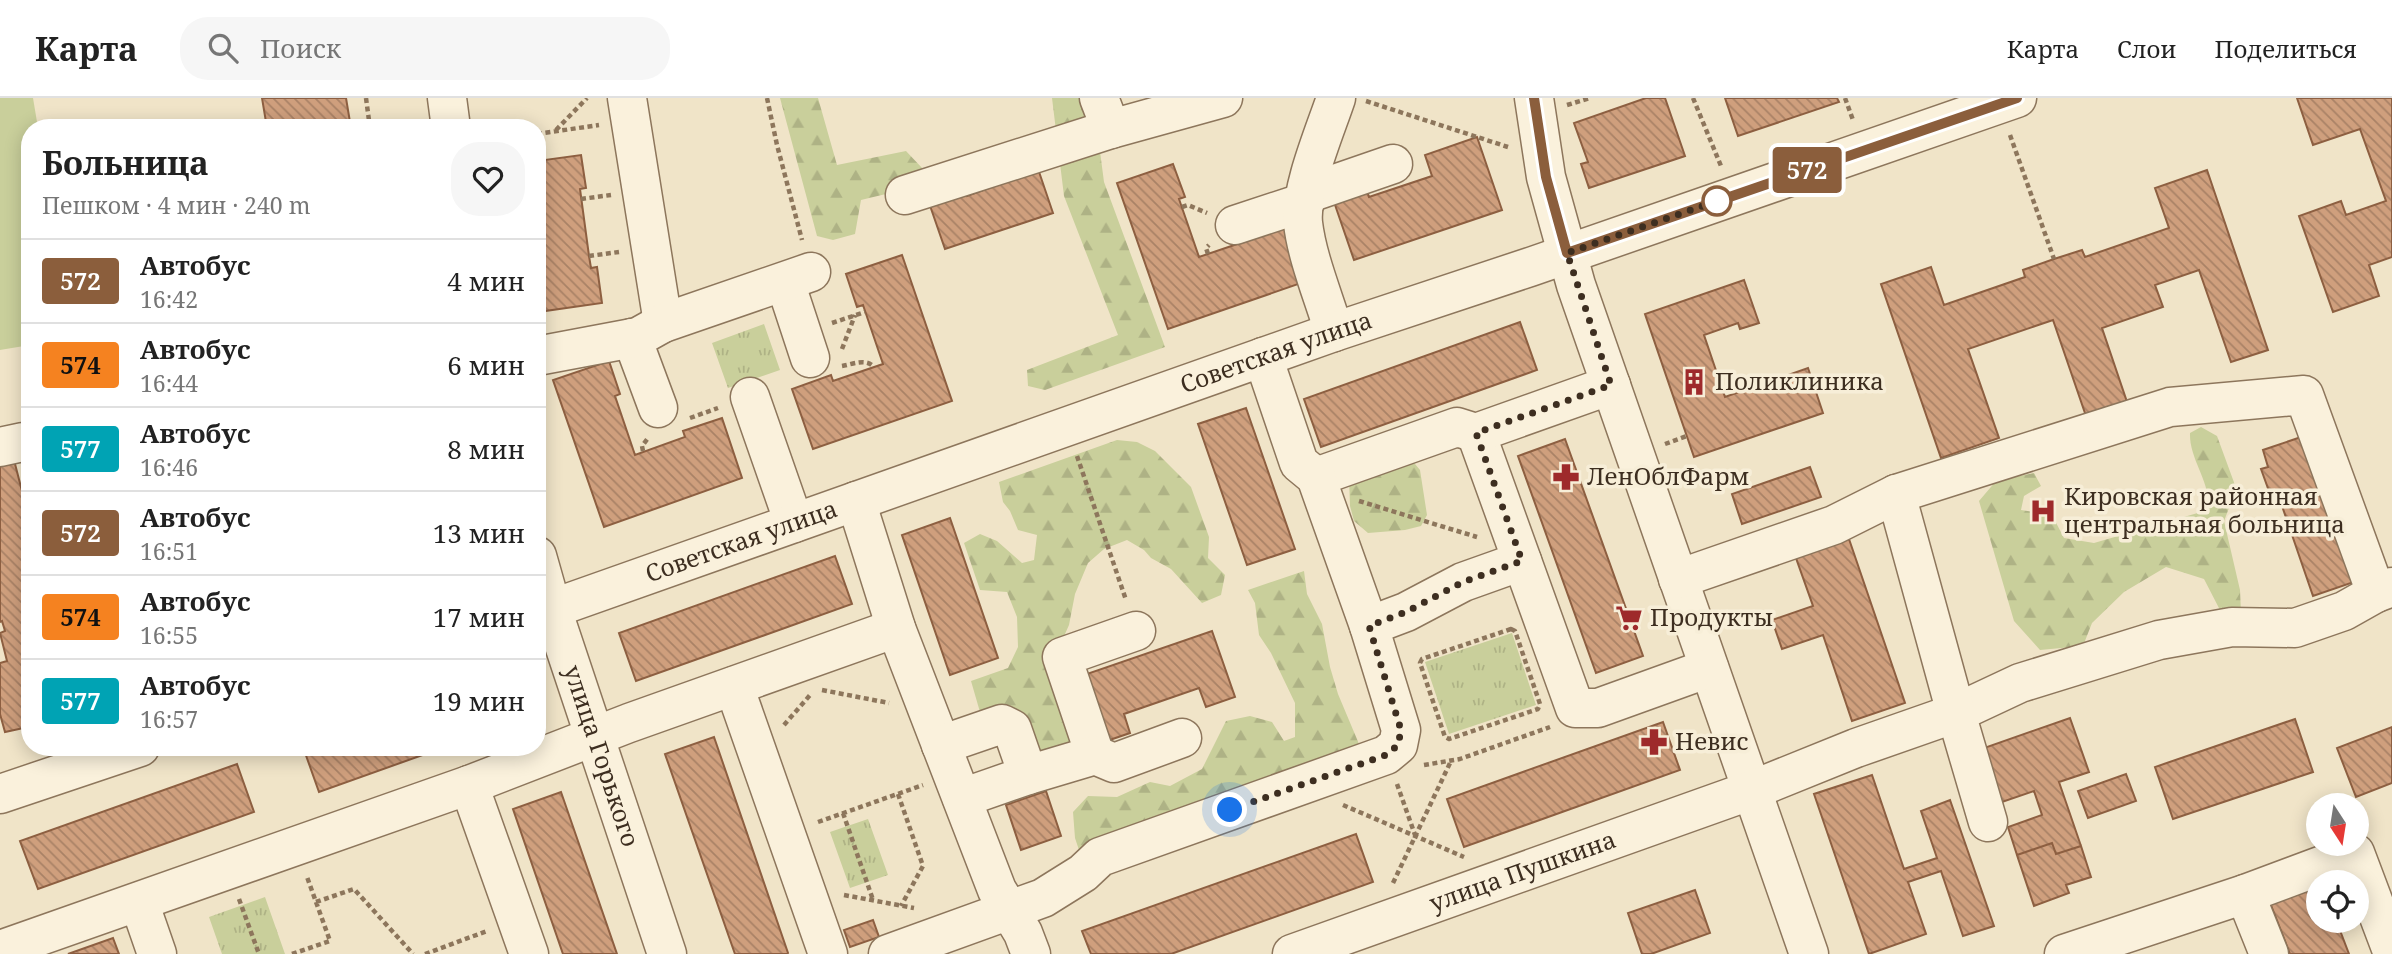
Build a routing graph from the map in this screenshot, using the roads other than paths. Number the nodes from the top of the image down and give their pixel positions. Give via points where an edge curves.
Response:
1 (447, 98) edge
2 (1223, 98) edge
3 (1337, 99) edge
4 (1548, 102) edge
5 (2002, 108) edge
6 (629, 109) edge
7 (1105, 113) edge
8 (450, 119) edge
9 (1393, 164) dead end
10 (905, 195) dead end
11 (1306, 198) junction
12 (1235, 225) dead end
13 (1567, 253) junction
14 (648, 330) junction
15 (1334, 332) junction
16 (546, 354) edge
17 (1262, 357) junction
18 (810, 358) dead end
19 (1611, 385) junction
20 (750, 397) dead end
21 (657, 408) dead end
22 (1476, 433) junction
23 (21, 442) edge
24 (0, 447) edge
25 (1318, 483) junction
26 (1896, 494) junction
27 (856, 501) junction
28 (794, 523) junction
29 (1520, 555) junction
30 (1678, 579) junction
31 (2384, 590) edge
32 (546, 611) edge
33 (546, 614) edge
34 (1369, 626) junction
35 (896, 628) junction
36 (1136, 631) road end
37 (1709, 668) junction
38 (756, 680) junction
39 (1956, 713) junction
40 (594, 736) junction
41 (1182, 738) dead end
42 (546, 755) edge
43 (1095, 755) junction
44 (113, 756) edge
45 (543, 756) edge
46 (952, 772) junction
47 (1028, 775) junction
48 (468, 785) junction
49 (1752, 790) junction
50 (0, 794) edge
51 (1988, 822) dead end
52 (2245, 894) junction
53 (139, 902) junction
54 (1010, 910) junction
55 (523, 937) edge
56 (3, 947) edge
57 (2392, 951) edge
58 (157, 954) edge
59 (667, 954) edge
60 (828, 954) edge
61 (888, 954) edge
62 (1031, 954) edge
63 (1292, 954) edge
64 (1809, 954) edge
65 (2064, 954) edge
66 (2269, 954) edge

1 - 8 street
2 - 7 street
3 - 11 street
4 - 13 street via 1546,177
5 - 13 street, Советская улица
6 - 14 street
7 - 10 street
9 - 11 street
11 - 12 street
11 - 15 street via 1303,221 1308,246
13 - 15 street, Советская улица
13 - 19 street
14 - 16 street
14 - 18 street via 798,277
14 - 21 street
15 - 17 street, Советская улица
17 - 25 street via 1299,464
17 - 27 street, Советская улица
19 - 22 street
19 - 30 street
20 - 28 street
22 - 25 street via 1457,427
22 - 29 street
23 - 24 street
25 - 34 street
26 - 30 street via 1834,525
26 - 31 street via 2170,407 2304,395
26 - 39 street
27 - 28 street, Советская улица
27 - 35 street
28 - 32 street, Советская улица
29 - 34 street
29 - 37 street via 1575,708 1598,708
30 - 37 street
31 - 39 street, улица Пушкина via 2344,611 2295,628 2232,627 2159,640 2021,683
33 - 40 street, улица Горького
34 - 54 street via 1401,730 1398,745 1386,755 1101,857 1043,898
35 - 38 street
35 - 46 street
36 - 43 street via 1062,657
37 - 49 street
38 - 40 street
38 - 60 street
39 - 49 street, улица Пушкина
39 - 51 street
40 - 42 street
40 - 59 street, улица Горького
41 - 43 street via 1114,763
43 - 47 street
44 - 50 street
45 - 48 street
46 - 47 street
46 - 47 street via 1002,724 1012,729
46 - 54 street
48 - 53 street
48 - 55 street
49 - 63 street, улица Пушкина
49 - 64 street
52 - 57 street via 2355,853
52 - 65 street
52 - 66 street
53 - 56 street
53 - 58 street
54 - 61 street
54 - 62 street

